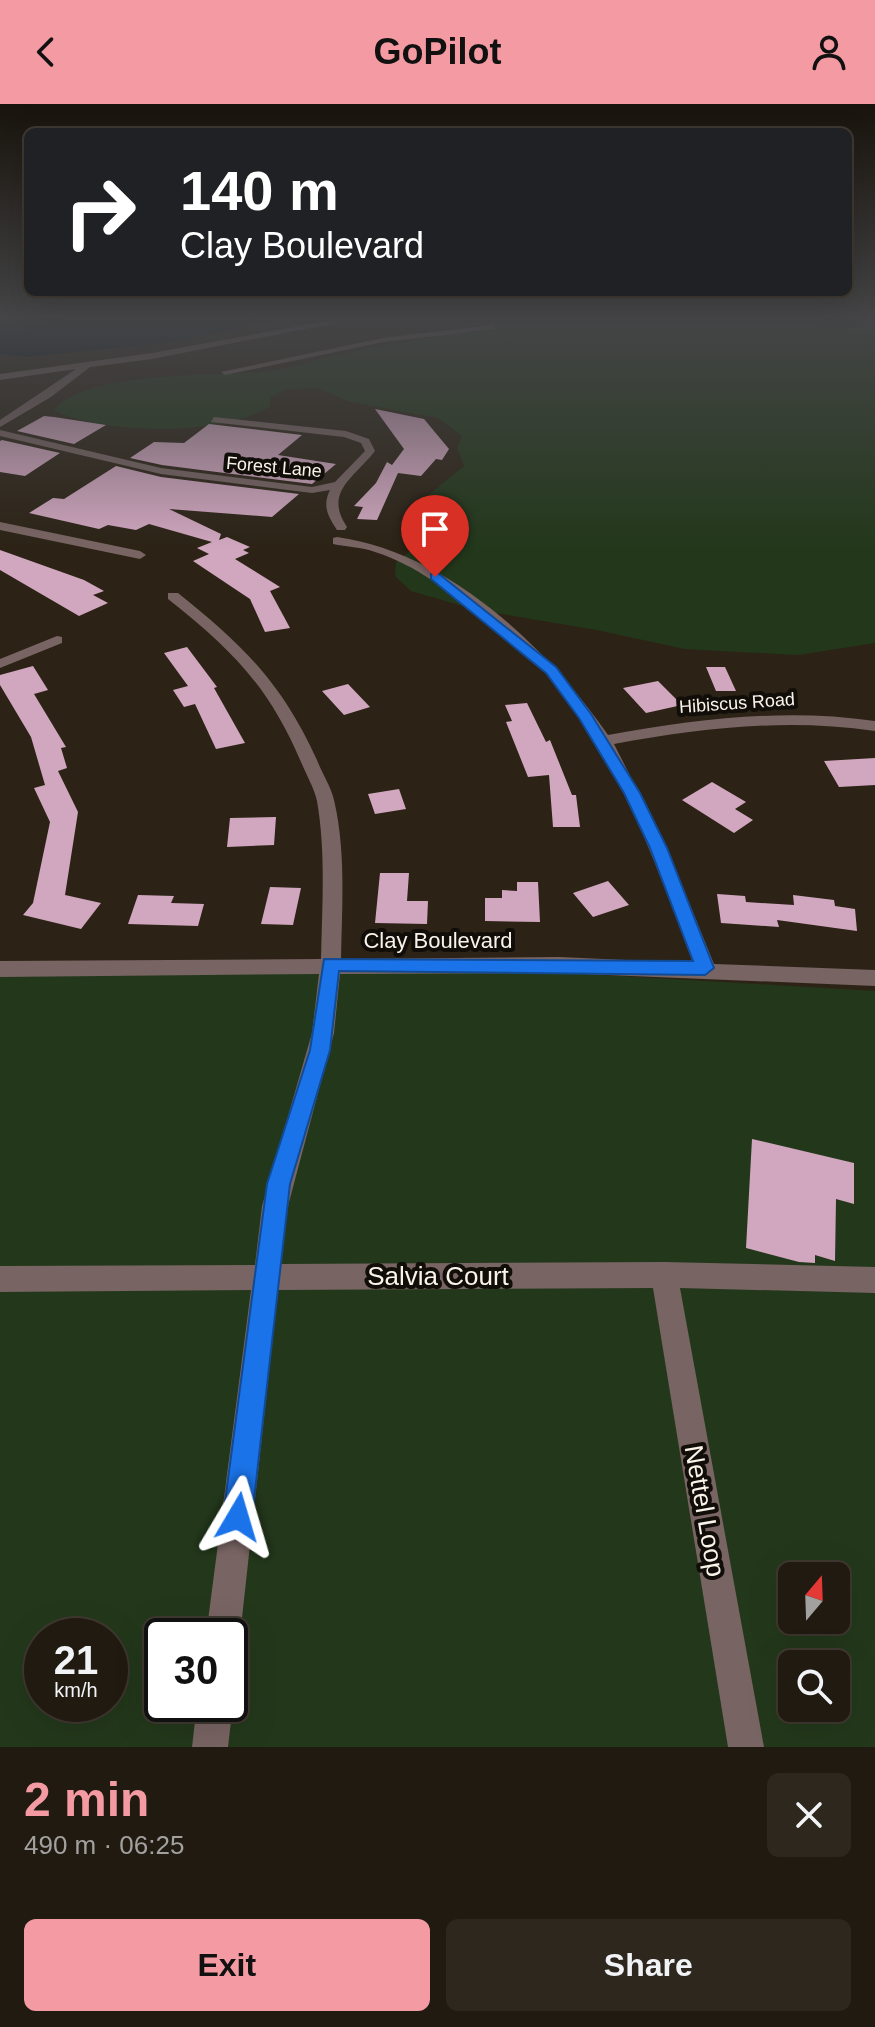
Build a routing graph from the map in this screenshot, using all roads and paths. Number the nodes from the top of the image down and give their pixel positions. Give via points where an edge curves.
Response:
1 (45, 396) edge
2 (35, 403) junction
3 (0, 407) edge
4 (214, 420) dead end
5 (0, 424) edge
6 (0, 433) edge
7 (339, 485) junction
8 (0, 526) edge
9 (140, 555) dead end
10 (173, 596) dead end
11 (57, 640) dead end
12 (0, 664) edge
13 (875, 726) edge
14 (603, 741) junction
15 (331, 964) junction
16 (705, 968) junction
17 (0, 969) edge
18 (875, 978) edge
19 (664, 1275) junction
20 (266, 1278) junction
21 (0, 1279) edge
22 (875, 1280) edge
23 (225, 1618) edge
24 (213, 1722) edge
25 (210, 1747) edge
26 (746, 1747) edge

1 - 2 street
2 - 3 street
2 - 5 street
4 - 7 street, Forest Lane via 330,431 365,441 370,451
6 - 7 street, Forest Lane via 161,471 297,489
7 - 14 street via 330,509 339,534 393,551 461,595 551,670
8 - 9 street
10 - 15 street via 256,670 292,723 315,771 330,825
11 - 12 street
13 - 14 street, Hibiscus Road via 810,718 734,720
14 - 16 street via 659,848
15 - 16 street, Clay Boulevard
15 - 17 street, Clay Boulevard
15 - 20 street via 320,1050 279,1184
16 - 18 street, Clay Boulevard
19 - 20 street, Salvia Court
19 - 22 street, Salvia Court
19 - 26 street, Nettel Loop
20 - 21 street, Salvia Court
20 - 23 street
24 - 25 street

